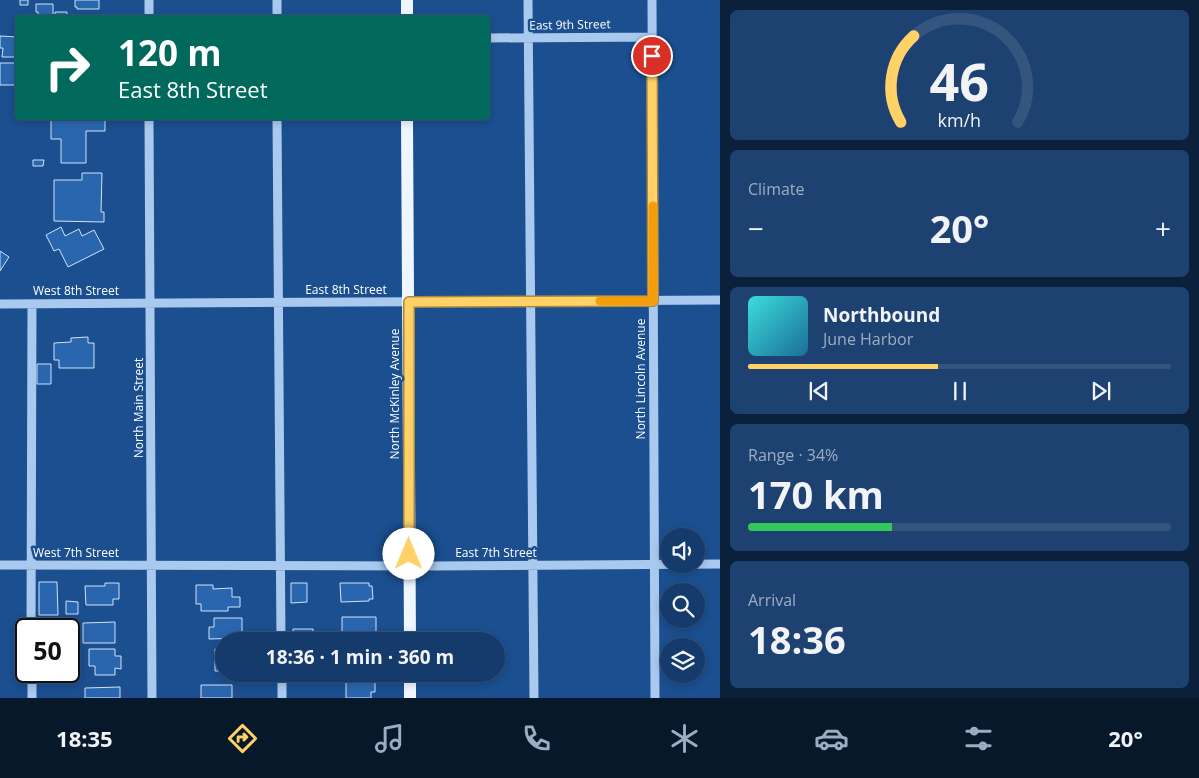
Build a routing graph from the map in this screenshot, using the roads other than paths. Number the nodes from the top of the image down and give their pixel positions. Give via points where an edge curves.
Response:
1 (149, 0) edge
2 (277, 0) edge
3 (407, 0) edge
4 (528, 0) edge
5 (652, 0) edge
6 (148, 15) edge
7 (277, 15) edge
8 (407, 15) edge
9 (652, 37) junction
10 (490, 38) edge
11 (528, 38) junction
12 (149, 120) edge
13 (277, 120) edge
14 (407, 120) edge
15 (720, 300) edge
16 (653, 301) junction
17 (409, 302) junction
18 (529, 302) junction
19 (279, 303) junction
20 (0, 304) edge
21 (32, 304) junction
22 (152, 304) junction
23 (0, 564) edge
24 (654, 564) junction
25 (720, 564) edge
26 (31, 565) junction
27 (533, 565) junction
28 (152, 566) junction
29 (280, 566) junction
30 (409, 566) junction
31 (31, 618) edge
32 (281, 632) edge
33 (410, 632) edge
34 (282, 682) edge
35 (410, 682) edge
36 (32, 683) edge
37 (32, 698) edge
38 (152, 698) edge
39 (282, 698) edge
40 (410, 698) edge
41 (534, 698) edge
42 (655, 698) edge

1 - 6 street
2 - 7 street
3 - 8 main road
4 - 11 street
5 - 9 street, North Lincoln Avenue
9 - 11 street, East 9th Street
9 - 16 street, North Lincoln Avenue
10 - 11 street, East 9th Street
11 - 18 street
12 - 22 street, North Main Street
13 - 19 street
14 - 17 main road, North McKinley Avenue
15 - 16 street, East 8th Street
16 - 18 street, East 8th Street
16 - 24 street, North Lincoln Avenue
17 - 18 street, East 8th Street
17 - 19 street, East 8th Street
17 - 30 main road, North McKinley Avenue
18 - 27 street
19 - 22 street, East 8th Street
19 - 29 street
20 - 21 street, West 8th Street
21 - 22 street, West 8th Street
21 - 26 street
22 - 28 street, North Main Street
23 - 26 street, West 7th Street
24 - 25 street, East 7th Street
24 - 27 street, East 7th Street
24 - 42 street, North Lincoln Avenue
26 - 28 street, West 7th Street
26 - 31 street
27 - 30 street, East 7th Street
27 - 41 street
28 - 29 street, East 7th Street
28 - 38 street, North Main Street
29 - 30 street, East 7th Street
29 - 32 street
30 - 33 main road, North McKinley Avenue
34 - 39 street
35 - 40 main road
36 - 37 street

